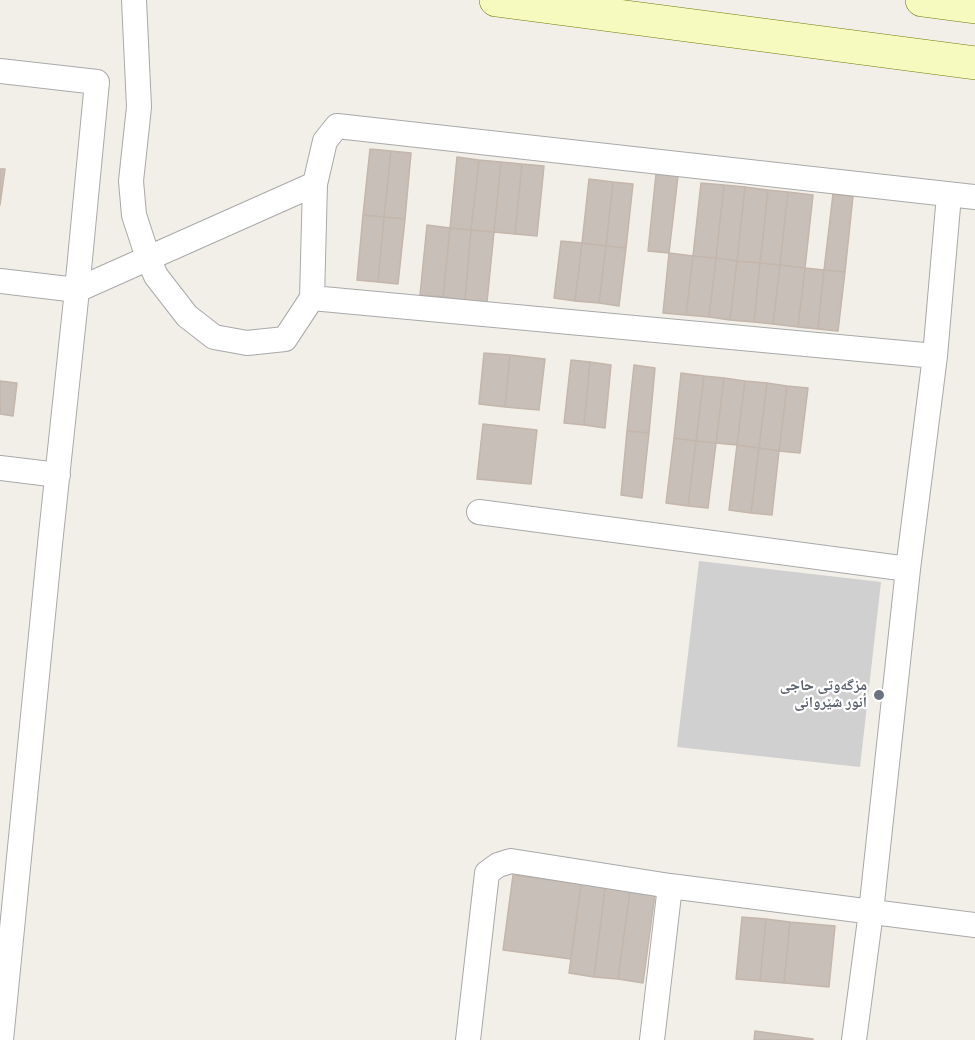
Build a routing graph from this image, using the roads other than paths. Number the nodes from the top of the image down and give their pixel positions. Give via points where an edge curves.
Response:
1 (134, 0) edge
2 (496, 0) edge
3 (922, 0) edge
4 (975, 7) edge
5 (974, 54) edge
6 (0, 71) edge
7 (315, 184) junction
8 (949, 195) junction
9 (975, 197) edge
10 (148, 258) junction
11 (0, 281) edge
12 (78, 290) junction
13 (312, 298) junction
14 (935, 356) junction
15 (0, 468) edge
16 (58, 475) junction
17 (479, 512) dead end
18 (909, 568) junction
19 (670, 886) junction
20 (871, 912) junction
21 (975, 925) edge
22 (1, 1040) edge
23 (468, 1040) edge
24 (652, 1040) edge
25 (854, 1040) edge

1 - 10 street via 139,107 131,182 134,215
2 - 5 street
3 - 4 street
6 - 12 street via 97,82
7 - 8 street via 325,141 337,126
7 - 10 street
7 - 13 street
8 - 9 street
8 - 14 street
10 - 12 street
10 - 13 street via 156,276 187,316 214,337 247,343 285,339
11 - 12 street
12 - 16 street
13 - 14 street
14 - 18 street
15 - 16 street
16 - 22 street
17 - 18 street
18 - 20 street
19 - 20 street
19 - 23 street via 511,861 498,865 488,873
19 - 24 street
20 - 21 street
20 - 25 street

